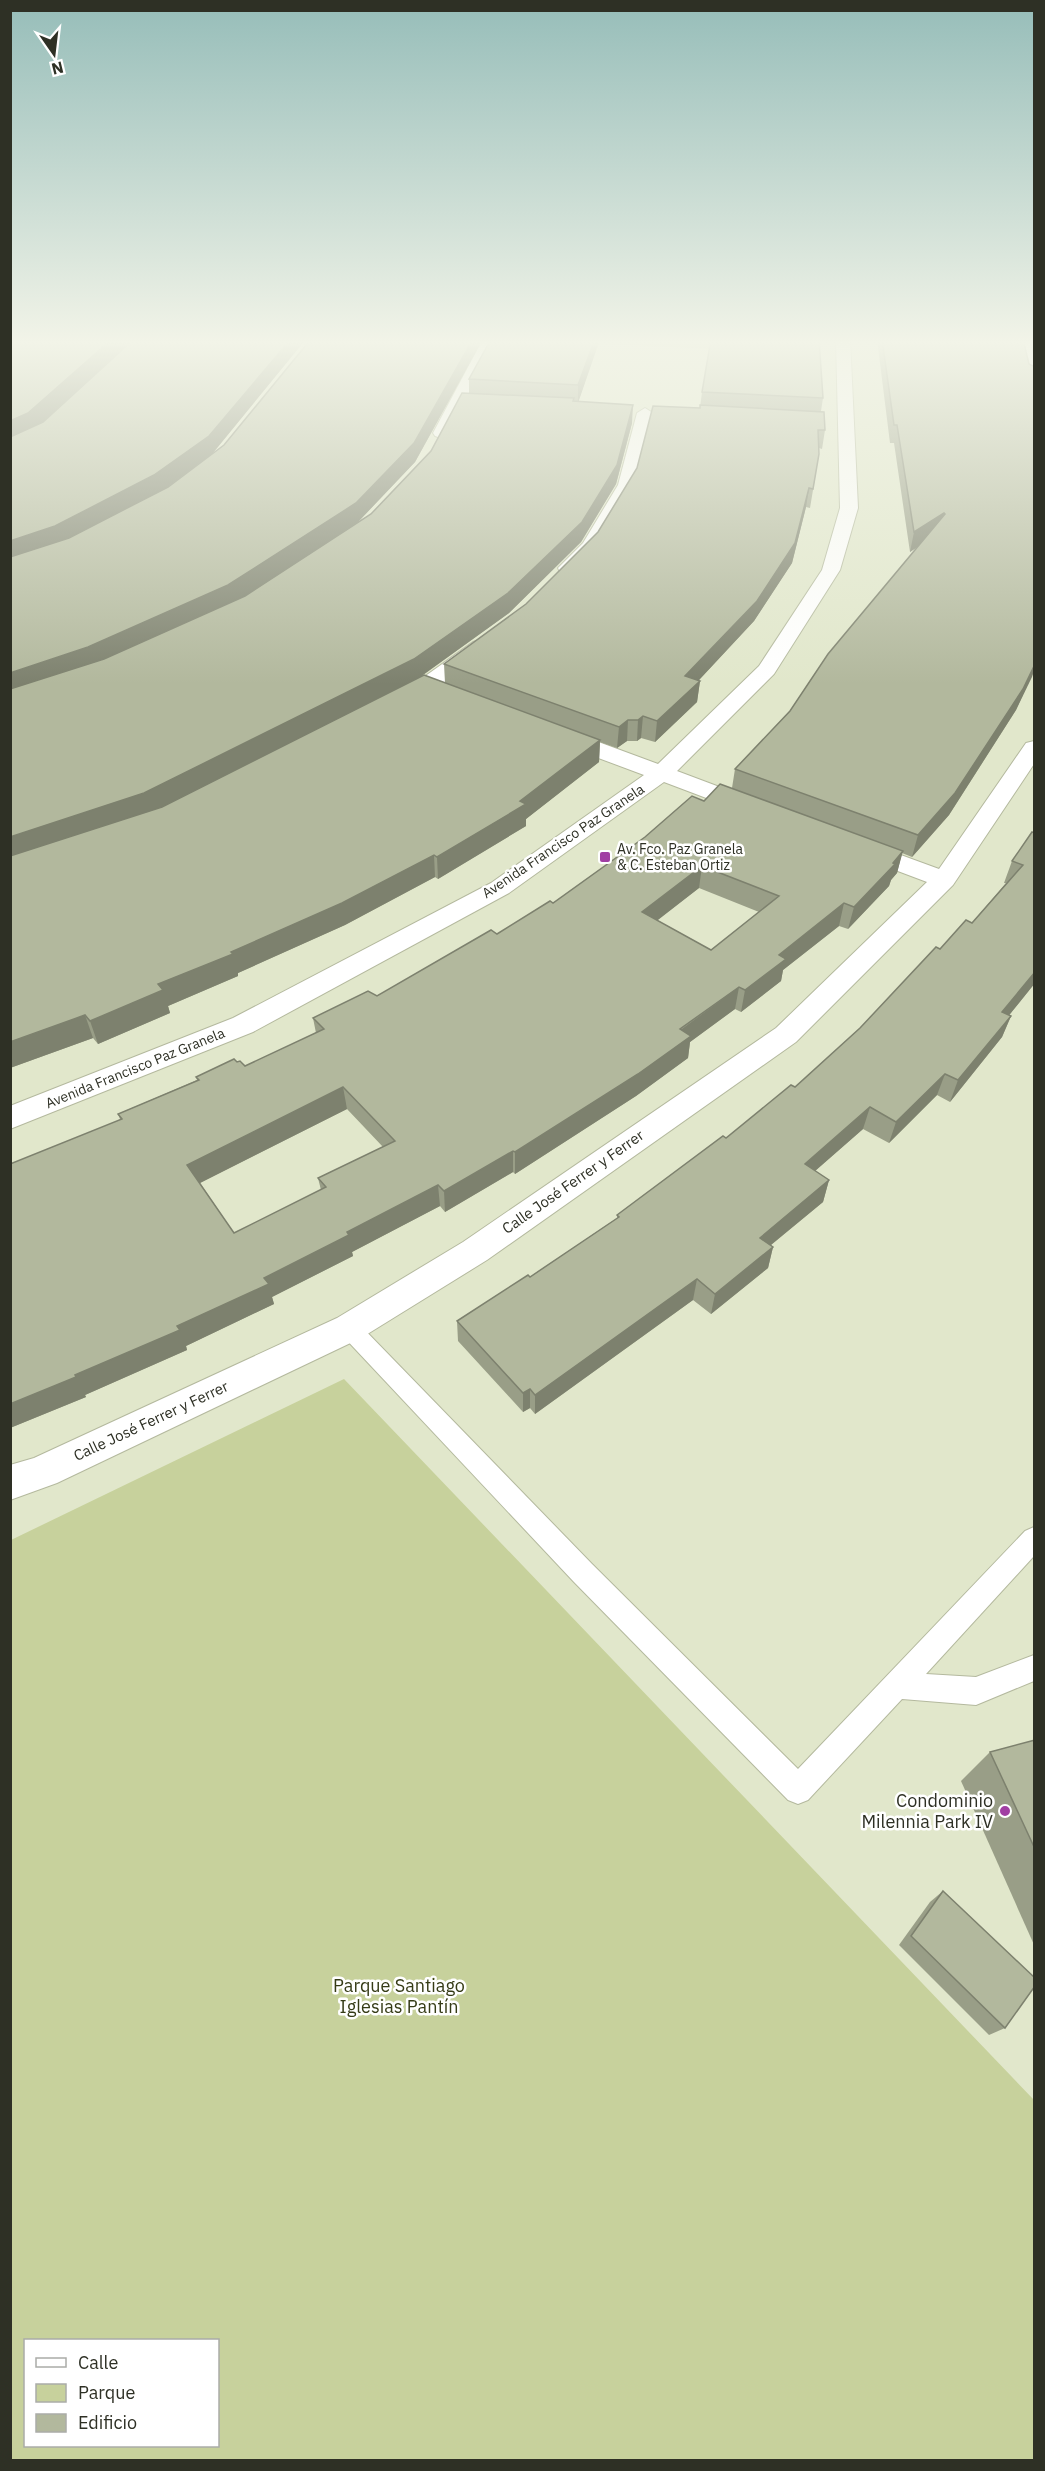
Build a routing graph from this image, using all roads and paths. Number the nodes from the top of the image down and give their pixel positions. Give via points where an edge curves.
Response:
1 (634, 454) edge
2 (844, 454) edge
3 (550, 586) edge
4 (499, 632) edge
5 (381, 708) edge
6 (532, 726) edge
7 (1035, 748) edge
8 (662, 773) junction
9 (770, 814) edge
10 (835, 839) edge
11 (944, 880) junction
12 (10, 1118) edge
13 (349, 1328) junction
14 (10, 1484) edge
15 (1035, 1539) edge
16 (1035, 1668) edge
17 (897, 1685) junction

1 - 3 street via 626,485 590,546
2 - 8 street, Avenida Francisco Paz Granela via 849,508 831,570 767,670
4 - 5 street via 435,690
6 - 8 street
7 - 11 street, Calle José Ferrer y Ferrer
8 - 9 street
8 - 12 street, Avenida Francisco Paz Granela via 500,888 264,1014
10 - 11 street
11 - 13 street, Calle José Ferrer y Ferrer via 786,1035 475,1251
13 - 14 street, Calle José Ferrer y Ferrer
13 - 17 lane via 798,1790
15 - 17 lane
16 - 17 lane via 976,1691

